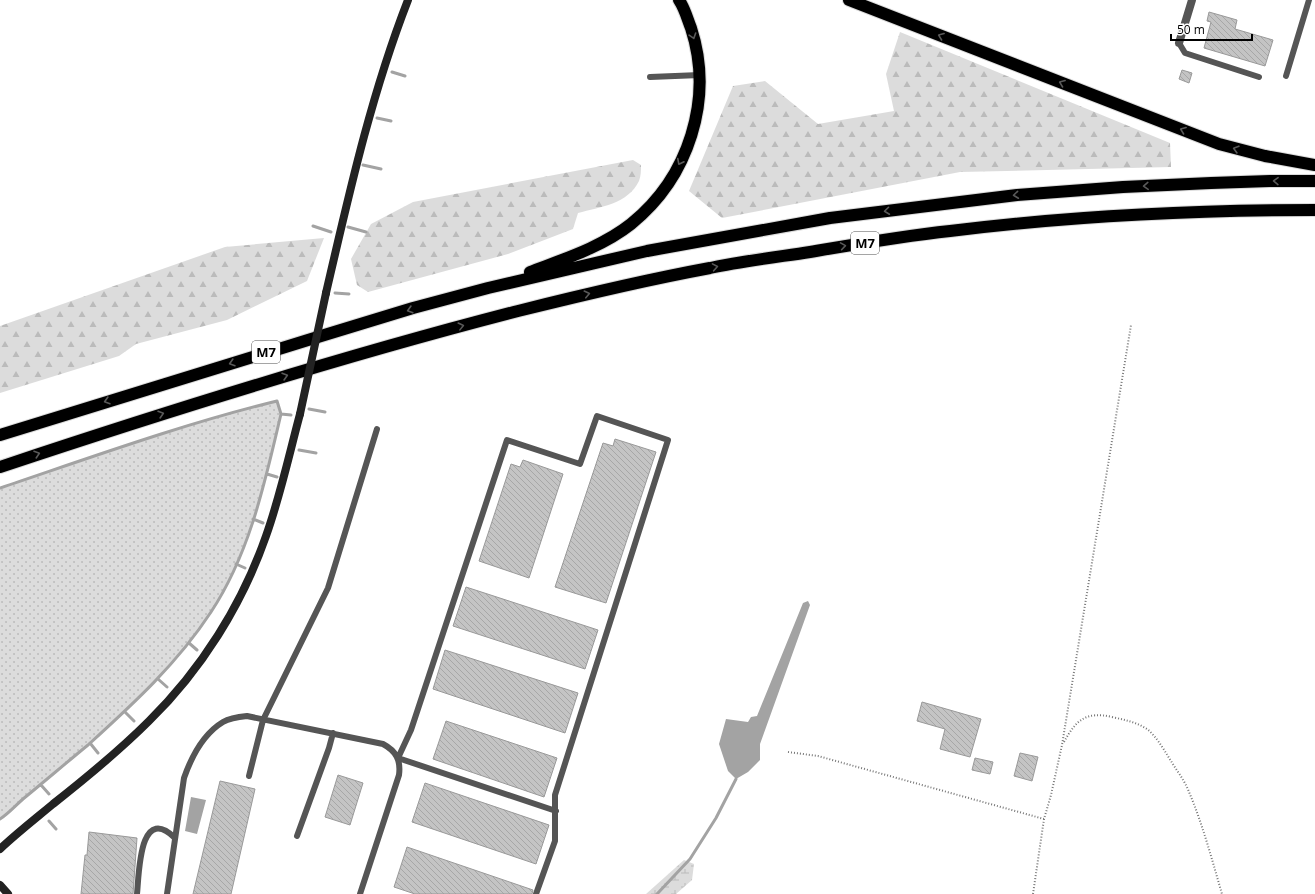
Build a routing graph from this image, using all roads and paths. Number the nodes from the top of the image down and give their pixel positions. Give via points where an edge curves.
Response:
1 (408, 0) edge
2 (680, 0) edge
3 (849, 0) edge
4 (1192, 0) edge
5 (1309, 0) edge
6 (1180, 43) joint
7 (700, 75) junction
8 (1286, 76) dead end
9 (650, 77) dead end
10 (1260, 77) dead end
11 (1315, 165) edge
12 (1315, 181) edge
13 (1315, 210) edge
14 (488, 288) junction
15 (1131, 325) dead end
16 (377, 429) dead end
17 (0, 435) edge
18 (0, 466) edge
19 (263, 720) junction
20 (333, 733) junction
21 (1062, 745) junction
22 (788, 752) dead end
23 (398, 758) junction
24 (248, 776) dead end
25 (556, 811) junction
26 (1044, 819) junction
27 (297, 836) dead end
28 (175, 838) junction
29 (2, 845) edge
30 (0, 885) edge
31 (8, 894) edge
32 (137, 894) edge
33 (167, 894) edge
34 (360, 894) edge
35 (536, 894) edge
36 (1033, 894) edge
37 (1222, 894) edge

1 - 29 main road, bridge via 373,102 353,176 300,414 280,491 266,537 240,597 204,655 150,720 106,761
2 -> 7 highway via 696,43
11 -> 3 highway via 1265,156 1220,144
4 - 6 street
5 - 8 lane
6 - 10 lane via 1185,53
7 - 9 lane
7 -> 14 highway via 694,130 681,162 648,208 630,225 604,241 578,254
12 -> 14 highway, M7 via 1204,183 1024,194 830,218 647,251
18 -> 13 highway, M7 via 267,381 424,335 710,267 895,238 1020,224 1212,211
14 -> 17 highway, M7 via 308,340
15 - 21 path
16 - 19 lane via 328,588
19 - 20 lane
19 - 24 lane
19 - 28 lane via 247,716 223,722 199,747 190,761 184,778
20 - 23 lane via 383,744
20 - 27 lane
21 - 26 path
21 - 37 path via 1079,721 1090,716 1101,715 1134,722 1148,730 1161,744 1189,791
22 - 26 path via 818,756
23 - 25 lane
23 - 25 lane via 411,730 507,440 580,464 597,416 668,440 554,795
23 - 34 lane via 399,775
25 - 35 lane via 555,841
26 - 36 path
28 - 32 lane via 167,830 160,828 146,837 142,845
28 - 33 lane
30 - 31 main road

